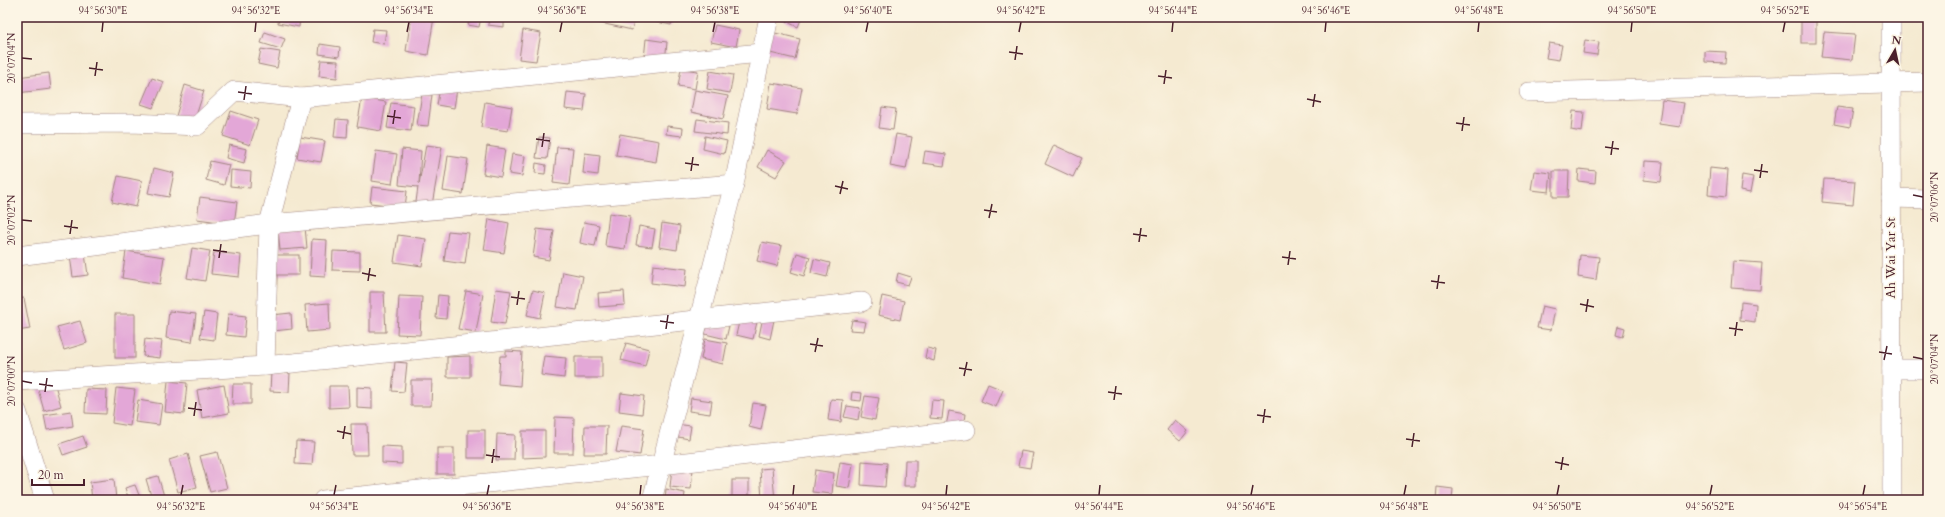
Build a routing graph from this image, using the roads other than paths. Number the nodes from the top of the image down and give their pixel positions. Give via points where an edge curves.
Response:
1 (769, 17) edge
2 (1891, 17) edge
3 (761, 53) junction
4 (1891, 82) junction
5 (1928, 82) edge
6 (1529, 92) dead end
7 (301, 98) junction
8 (17, 124) edge
9 (734, 184) junction
10 (1891, 198) junction
11 (1928, 199) edge
12 (269, 224) junction
13 (17, 256) edge
14 (862, 302) dead end
15 (699, 319) junction
16 (265, 366) junction
17 (1928, 369) edge
18 (1892, 370) junction
19 (17, 381) edge
20 (17, 410) edge
21 (966, 430) dead end
22 (661, 465) junction
23 (45, 500) edge
24 (323, 500) edge
25 (652, 500) edge
26 (1892, 500) edge

1 - 3 street
2 - 4 street, Ah Wai Yar St
3 - 7 street
3 - 9 street
4 - 5 street
4 - 6 street
4 - 10 street, Ah Wai Yar St
7 - 8 street via 234,92 197,126 132,123
7 - 12 street
9 - 12 street
9 - 15 street
10 - 11 street
10 - 18 street, Ah Wai Yar St
12 - 13 street
12 - 16 street
14 - 15 street
15 - 16 street
15 - 22 street
16 - 19 street
17 - 18 street
18 - 26 street, Ah Wai Yar St
20 - 23 street
21 - 22 street
22 - 24 street
22 - 25 street

